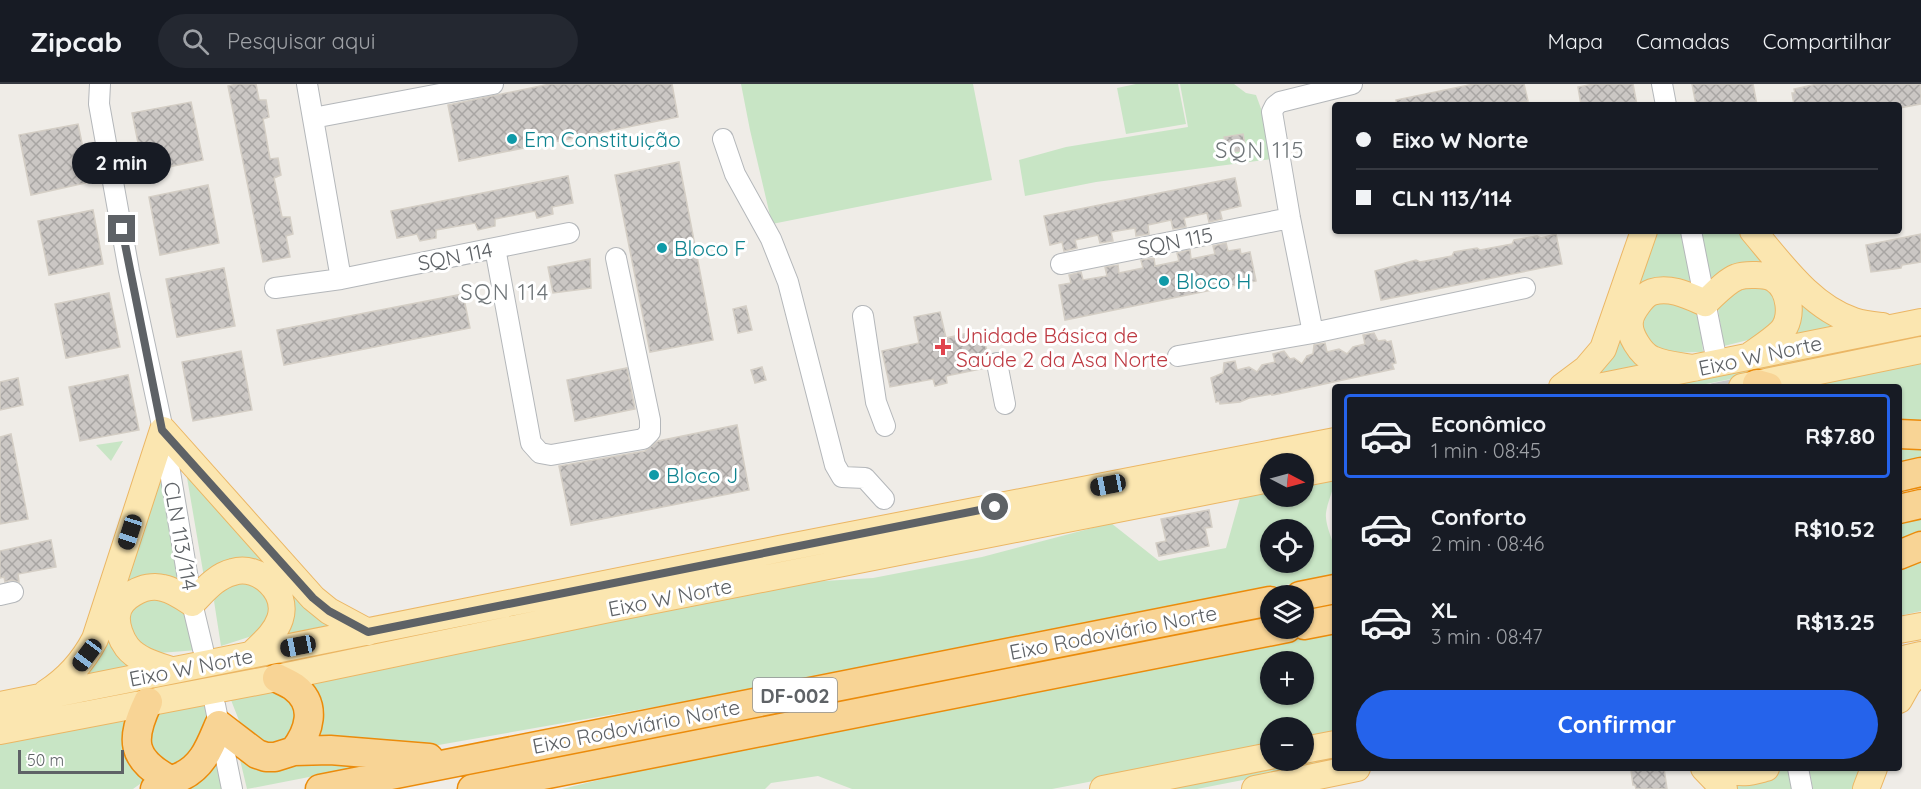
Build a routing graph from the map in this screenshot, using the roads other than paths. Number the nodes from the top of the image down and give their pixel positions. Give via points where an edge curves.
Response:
1 (87, 84) edge
2 (307, 84) edge
3 (493, 84) edge
4 (1352, 84) edge
5 (1662, 84) edge
6 (99, 94) edge
7 (1665, 102) edge
8 (313, 118) junction
9 (723, 139) dead end
10 (1290, 218) junction
11 (569, 233) dead end
12 (1643, 234) edge
13 (1692, 234) edge
14 (1756, 234) edge
15 (495, 248) junction
16 (616, 258) dead end
17 (1061, 264) dead end
18 (341, 279) junction
19 (275, 288) dead end
20 (1525, 288) dead end
21 (1706, 303) junction
22 (863, 316) dead end
23 (1921, 322) edge
24 (1891, 328) junction
25 (1313, 333) junction
26 (1921, 350) edge
27 (1715, 352) tunnel mouth
28 (1178, 356) dead end
29 (1748, 357) junction
30 (997, 363) dead end
31 (1694, 368) junction
32 (1566, 384) edge
33 (1613, 384) edge
34 (1765, 384) edge
35 (1005, 404) dead end
36 (885, 426) dead end
37 (162, 430) junction
38 (1902, 434) edge
39 (1921, 435) edge
40 (1332, 442) edge
41 (1332, 468) edge
42 (1314, 471) edge
43 (1921, 472) edge
44 (1902, 476) edge
45 (1260, 481) edge
46 (884, 499) dead end
47 (1921, 504) edge
48 (1902, 508) edge
49 (1921, 546) edge
50 (1902, 554) edge
51 (1332, 590) edge
52 (1314, 593) edge
53 (192, 603) junction
54 (1260, 603) edge
55 (1332, 620) edge
56 (1314, 623) edge
57 (1921, 626) edge
58 (1902, 629) edge
59 (368, 632) junction
60 (1260, 633) edge
61 (203, 649) dead end
62 (251, 655) junction
63 (1921, 655) edge
64 (1902, 659) edge
65 (1921, 669) edge
66 (171, 670) junction
67 (277, 678) junction
68 (1902, 695) edge
69 (41, 697) junction
70 (148, 702) junction
71 (0, 705) edge
72 (217, 715) junction
73 (0, 731) edge
74 (1332, 745) edge
75 (1314, 748) edge
76 (294, 751) junction
77 (1260, 758) edge
78 (458, 761) junction
79 (1342, 771) edge
80 (1707, 771) edge
81 (1732, 771) edge
82 (1755, 771) edge
83 (1799, 771) edge
84 (1873, 771) edge
85 (162, 785) edge
86 (232, 789) edge
87 (320, 789) edge
88 (472, 789) edge
89 (1103, 789) edge
90 (1255, 789) edge
91 (1724, 789) edge
92 (1802, 789) edge
93 (1866, 789) edge

1 - 6 street, CLN 113/114
2 - 8 street
3 - 8 street
4 - 10 street via 1280,102 1272,112
5 - 7 street
6 - 37 street, CLN 113/114 via 129,271
8 - 18 street
9 - 46 street via 735,174 771,239 788,282 835,465 842,477 865,478
10 - 17 street, SQN 115
10 - 25 street
11 - 15 street, SQN 114
12 - 32 main road via 1603,349
13 - 21 street
14 - 24 main road via 1812,296 1830,309 1854,321
15 - 16 street via 531,443 540,453 551,454 643,439 650,432
15 - 18 street, SQN 114
18 - 19 street, SQN 114
20 - 25 street
21 - 27 street
21 - 29 main road via 1738,276 1773,278 1786,293 1790,307 1782,332
21 - 31 main road via 1664,290 1650,292 1639,301 1630,321 1642,352 1653,360
22 - 36 street via 876,402
23 - 24 main road, Eixo W Norte
24 - 29 main road, Eixo W Norte
25 - 28 street
26 - 34 main road, Eixo W Norte
29 - 31 main road, Eixo W Norte
30 - 35 street
31 - 33 main road, Eixo W Norte
37 - 53 street, CLN 113/114
37 - 59 main road via 313,598
37 - 69 main road via 95,639 76,670
38 - 39 highway
40 - 59 main road, Eixo W Norte
41 - 42 main road
43 - 44 highway
45 - 67 main road, Eixo W Norte
47 - 48 highway
49 - 50 highway
51 - 52 highway
53 - 61 street, CLN 113/114
53 - 62 main road via 213,582 234,571 249,570 272,584 282,605 281,617 275,630
53 - 66 main road via 164,588 144,588 129,597 116,615 127,648 151,664
54 - 78 highway, Eixo Rodoviário Norte / DF-002
55 - 56 highway
57 - 58 main road
59 - 62 main road, Eixo W Norte
60 - 88 highway, Eixo Rodoviário Norte / DF-002
62 - 66 main road, Eixo W Norte
63 - 64 main road
65 - 68 main road
66 - 69 main road, Eixo W Norte
67 - 70 main road, Eixo W Norte
67 - 76 highway via 295,688 306,702 309,715 304,738
69 - 71 main road, Eixo W Norte
70 - 73 main road, Eixo W Norte
70 - 85 highway via 137,731 138,754
72 - 76 highway via 257,754 275,757
72 - 85 highway via 202,761
72 - 86 street
74 - 75 main road
76 - 78 highway via 371,752
77 - 89 main road
78 - 87 highway, Eixo Rodoviário Norte / DF-002
79 - 90 main road
80 - 91 main road
81 - 82 main road
83 - 92 street
84 - 93 main road

